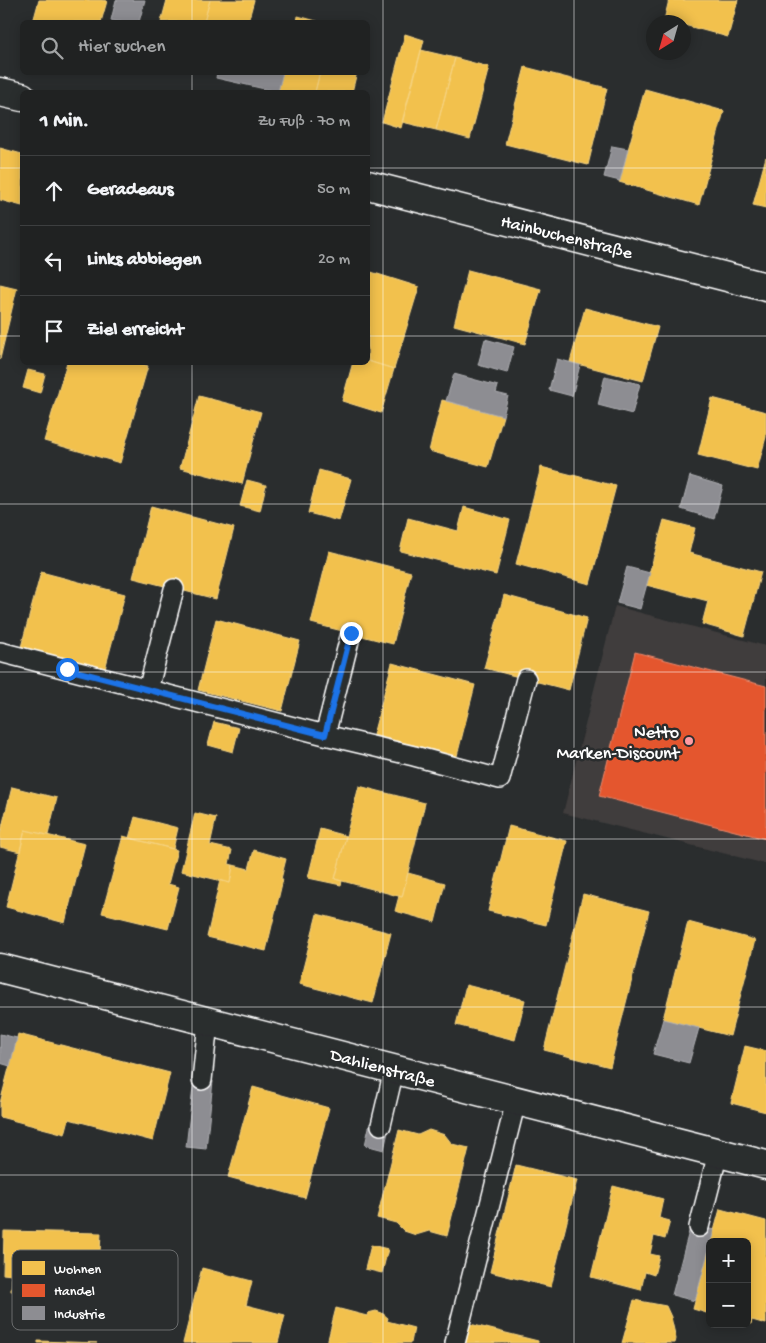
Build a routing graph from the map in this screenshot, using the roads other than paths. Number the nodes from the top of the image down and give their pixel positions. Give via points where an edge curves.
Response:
1 (0, 92) edge
2 (20, 97) edge
3 (370, 186) edge
4 (766, 287) edge
5 (174, 589) dead end
6 (351, 633) dead end
7 (0, 652) edge
8 (526, 678) dead end
9 (148, 690) junction
10 (325, 735) junction
11 (0, 968) edge
12 (208, 1022) junction
13 (394, 1070) junction
14 (202, 1080) dead end
15 (516, 1101) junction
16 (381, 1125) dead end
17 (718, 1153) junction
18 (766, 1165) edge
19 (699, 1226) dead end
20 (454, 1343) edge

1 - 2 street
3 - 4 street, Hainbuchenstraße
5 - 9 lane
6 - 10 lane
7 - 9 lane via 68,664
8 - 10 lane via 500,779 415,751
9 - 10 lane via 237,706
11 - 12 street, Dahlienstraße
12 - 13 street, Dahlienstraße
12 - 14 lane
13 - 15 street, Dahlienstraße
13 - 16 lane
15 - 17 street, Dahlienstraße
15 - 20 lane
17 - 18 street, Dahlienstraße
17 - 19 lane

